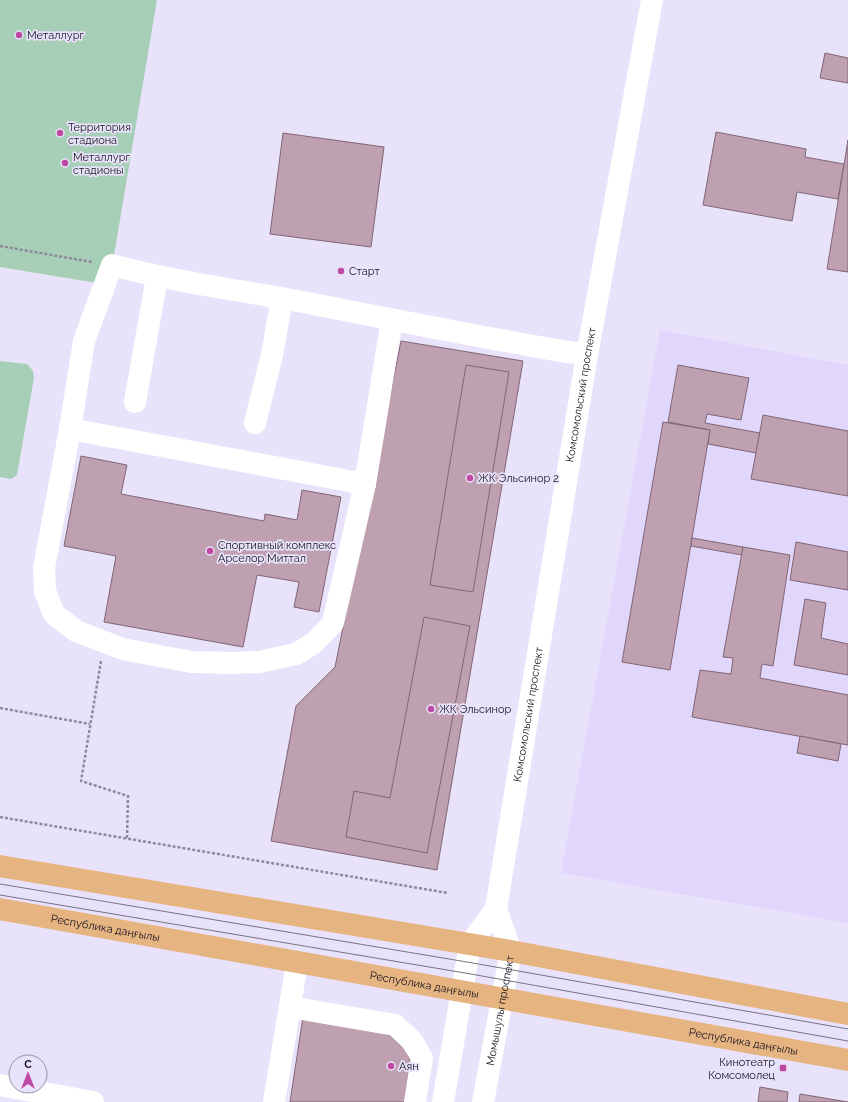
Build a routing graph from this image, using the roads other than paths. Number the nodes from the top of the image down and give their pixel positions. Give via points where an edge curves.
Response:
1 (652, 0) edge
2 (157, 277) junction
3 (282, 298) junction
4 (392, 320) junction
5 (587, 354) junction
6 (135, 402) dead end
7 (255, 423) dead end
8 (70, 429) junction
9 (365, 484) junction
10 (0, 866) edge
11 (0, 909) edge
12 (496, 909) junction
13 (470, 944) junction
14 (511, 951) junction
15 (298, 963) junction
16 (462, 992) junction
17 (502, 998) junction
18 (290, 1007) junction
19 (848, 1014) edge
20 (848, 1060) edge
21 (0, 1085) edge
22 (93, 1102) edge
23 (274, 1102) edge
24 (415, 1102) edge
25 (443, 1102) edge
26 (483, 1102) edge

1 - 5 street, Комсомольский проспект
2 - 3 street
2 - 6 street
2 - 8 street via 112,265 84,341
3 - 4 street
3 - 7 street via 272,355
4 - 5 street
4 - 9 street
5 - 12 street, Комсомольский проспект
8 - 9 street
8 - 9 street via 44,568 45,591 54,614 76,631 144,654 191,662 259,662 296,654 314,643 333,623
10 - 13 main road
11 - 15 main road, Республика даңғылы
12 - 13 street
12 - 14 street, Момышулы проспект
13 - 14 main road
13 - 16 street
14 - 17 street, Момышулы проспект
14 - 19 main road
15 - 16 main road, Республика даңғылы
15 - 18 street
16 - 17 main road, Республика даңғылы
16 - 25 street
17 - 20 main road, Республика даңғылы
17 - 26 street, Момышулы проспект
18 - 23 street
18 - 24 street via 395,1025 412,1041 422,1058
21 - 22 street

